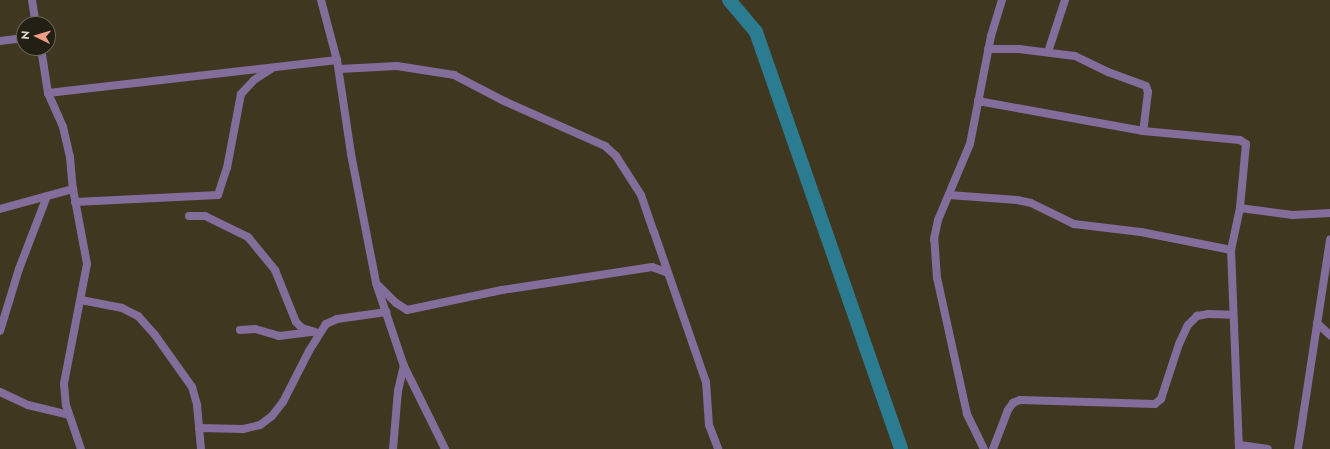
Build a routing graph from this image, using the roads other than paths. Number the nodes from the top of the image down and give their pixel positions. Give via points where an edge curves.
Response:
1 (32, 0) edge
2 (321, 0) edge
3 (1002, 0) edge
4 (1065, 0) edge
5 (35, 16) edge
6 (16, 39) edge
7 (0, 41) edge
8 (988, 49) junction
9 (1048, 52) junction
10 (42, 56) edge
11 (338, 60) junction
12 (273, 67) junction
13 (339, 69) junction
14 (48, 93) junction
15 (978, 101) junction
16 (1143, 131) junction
17 (73, 190) junction
18 (47, 196) junction
19 (948, 196) junction
20 (75, 202) junction
21 (1240, 208) junction
22 (0, 209) edge
23 (1330, 213) edge
24 (189, 216) dead end
25 (1330, 239) edge
26 (1231, 250) junction
27 (666, 272) junction
28 (376, 283) junction
29 (81, 300) junction
30 (387, 312) junction
31 (2, 314) edge
32 (1233, 315) junction
33 (1317, 323) junction
34 (240, 330) dead end
35 (0, 331) edge
36 (318, 331) junction
37 (1330, 335) edge
38 (404, 366) junction
39 (0, 392) edge
40 (69, 415) junction
41 (199, 428) junction
42 (1240, 447) edge
43 (81, 449) edge
44 (201, 449) edge
45 (393, 449) edge
46 (445, 449) edge
47 (718, 449) edge
48 (984, 449) edge
49 (993, 449) edge
50 (1268, 449) edge
51 (1298, 449) edge

1 - 5 street
2 - 11 street
3 - 8 street
4 - 9 street
6 - 7 street
8 - 9 street
8 - 15 street
9 - 16 street via 1084,59 1108,72 1146,86 1148,92
10 - 14 street
11 - 12 street
11 - 13 street
12 - 14 street
12 - 20 street via 254,80 241,94 227,168 218,195
13 - 27 street via 397,66 454,75 504,101 605,146 616,156 640,195
13 - 28 street via 351,154
14 - 17 street via 63,127 70,156
15 - 16 street
15 - 19 street via 970,144
16 - 21 street via 1240,140 1246,144
17 - 18 street
17 - 20 street
18 - 22 street
18 - 31 street
19 - 26 street via 1017,200 1031,203 1074,224 1141,232
19 - 48 street via 938,220 934,239 936,278 967,414
20 - 29 street via 87,264
21 - 23 street via 1293,215
21 - 26 street
24 - 36 street via 205,216 248,237 275,270 296,322 302,328
25 - 33 street
26 - 32 street
27 - 28 street via 652,267 502,290 407,310 396,304
27 - 47 street via 706,382 709,425
28 - 30 street
29 - 40 street via 64,384
29 - 41 street via 110,304 138,316 155,335 192,387
30 - 36 street via 338,319
30 - 38 street
31 - 35 street
32 - 42 street
32 - 49 street via 1197,316 1188,325 1161,399 1155,404 1020,400 1013,403 1008,410
33 - 37 street
33 - 51 street
34 - 36 street via 255,330 280,336
36 - 41 street via 294,384 272,416 260,426 244,429
38 - 45 street via 398,391
38 - 46 street
39 - 40 street via 28,405
40 - 43 street
41 - 44 street
42 - 50 street

